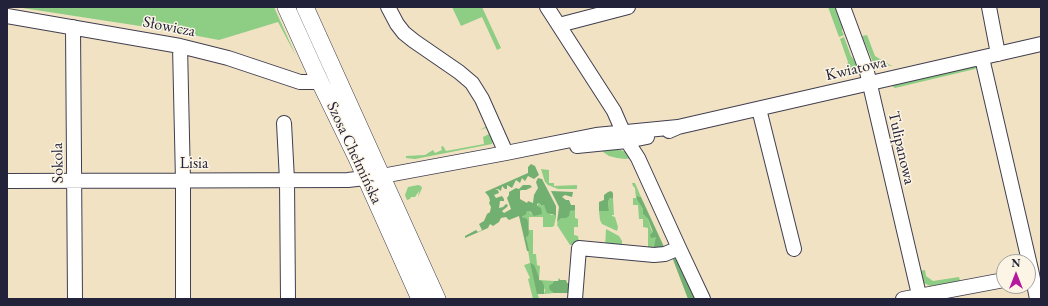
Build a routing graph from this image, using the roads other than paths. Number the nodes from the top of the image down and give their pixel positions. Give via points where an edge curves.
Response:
1 (286, 7) edge
2 (305, 7) edge
3 (388, 7) edge
4 (547, 7) edge
5 (628, 7) edge
6 (843, 7) edge
7 (989, 7) edge
8 (7, 16) edge
9 (559, 26) junction
10 (73, 27) junction
11 (1041, 44) edge
12 (180, 46) junction
13 (998, 54) junction
14 (982, 58) junction
15 (320, 82) junction
16 (869, 84) junction
17 (759, 109) junction
18 (284, 123) dead end
19 (625, 136) junction
20 (506, 153) junction
21 (374, 177) junction
22 (287, 180) junction
23 (7, 181) edge
24 (75, 181) junction
25 (183, 181) junction
26 (678, 248) junction
27 (794, 249) dead end
28 (1029, 254) edge
29 (996, 282) edge
30 (920, 297) edge
31 (75, 299) edge
32 (183, 299) edge
33 (288, 299) edge
34 (420, 299) edge
35 (437, 299) edge
36 (575, 299) edge
37 (703, 299) edge
38 (903, 299) edge

1 - 15 main road, Szosa Chełmińska
2 - 21 main road, Szosa Chełmińska
3 - 20 street via 404,33 472,83 482,99
4 - 9 street
5 - 9 street
6 - 16 street, Tulipanowa
7 - 13 street
8 - 10 street, Słowicza
9 - 19 street via 614,111
10 - 12 street, Słowicza
10 - 24 street, Sokola
11 - 13 street, Kwiatowa
12 - 15 street, Słowicza via 228,58 300,82
12 - 25 street
13 - 14 street, Kwiatowa
14 - 16 street, Kwiatowa
14 - 28 street
15 - 21 main road, Szosa Chełmińska
16 - 17 street, Kwiatowa
16 - 30 street, Tulipanowa
17 - 19 street, Kwiatowa via 668,131
17 - 27 street
18 - 22 street
19 - 20 street, Kwiatowa via 582,146 528,148
19 - 26 street via 638,158
20 - 21 street, Kwiatowa
21 - 22 street, Lisia via 348,180
21 - 34 main road, Szosa Chełmińska
21 - 35 main road, Szosa Chełmińska
22 - 25 street, Lisia
22 - 33 street
23 - 24 street, Lisia
24 - 25 street, Lisia
24 - 31 street, Sokola
25 - 32 street
26 - 36 street via 659,256 640,249 579,248
26 - 37 street
29 - 30 street
30 - 38 street

